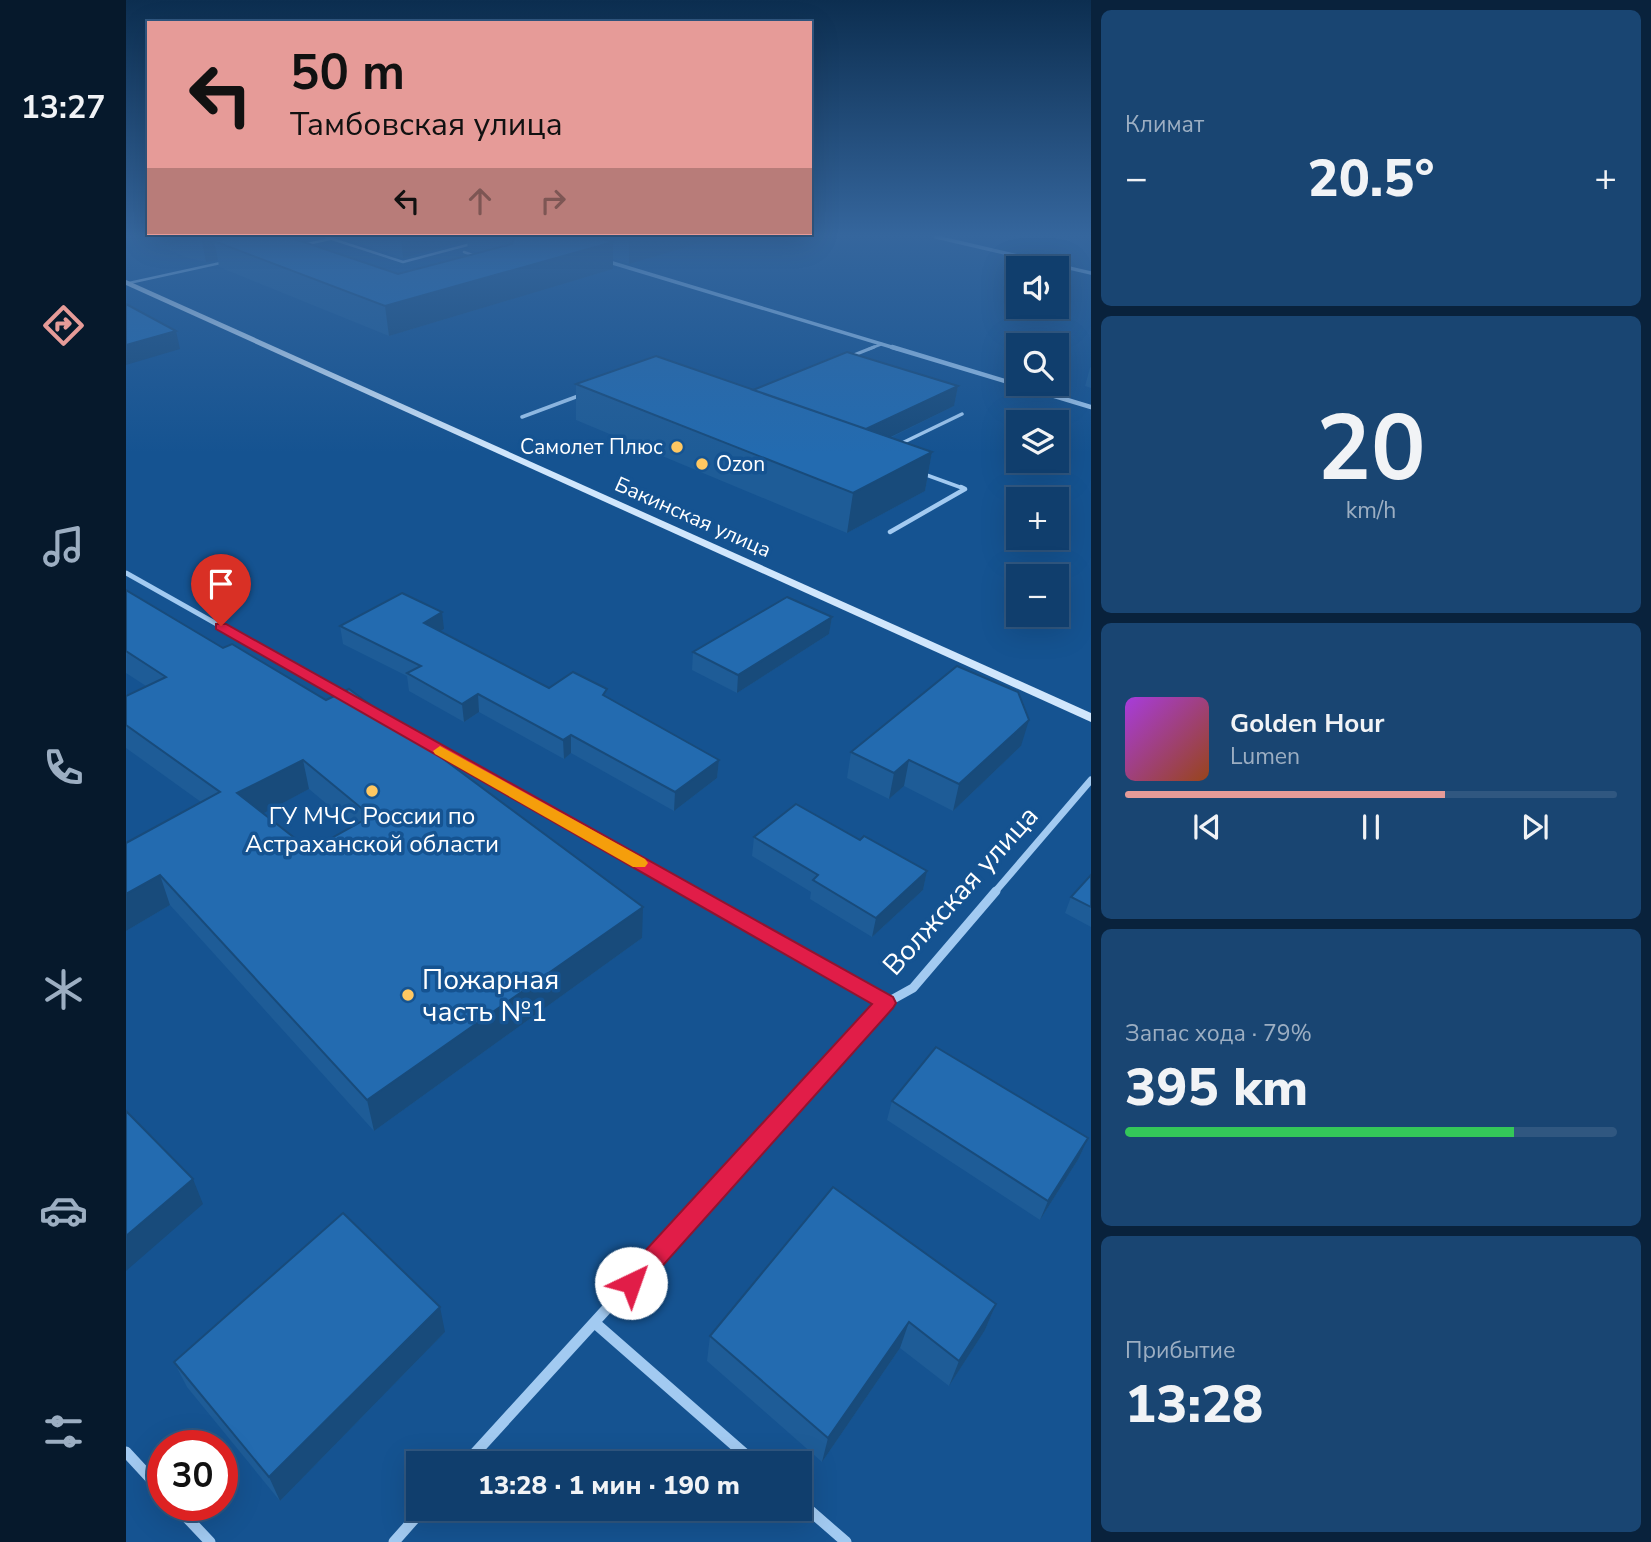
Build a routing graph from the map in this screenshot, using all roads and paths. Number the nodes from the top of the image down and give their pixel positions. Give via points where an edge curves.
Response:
1 (188, 309) edge
2 (765, 309) edge
3 (882, 344) junction
4 (844, 359) edge
5 (583, 395) dead end
6 (1091, 407) edge
7 (962, 414) dead end
8 (522, 417) dead end
9 (900, 444) edge
10 (914, 471) edge
11 (890, 531) dead end
12 (126, 573) edge
13 (355, 702) edge
14 (1091, 718) edge
15 (391, 723) edge
16 (1091, 780) edge
17 (886, 1003) junction
18 (595, 1323) junction
19 (477, 1451) edge
20 (741, 1451) edge
21 (126, 1452) edge
22 (147, 1475) edge
23 (812, 1512) edge
24 (190, 1521) edge
25 (413, 1521) edge
26 (210, 1542) edge
27 (394, 1542) edge
28 (846, 1542) edge

1 - 14 main road, Бакинская улица
2 - 3 street
3 - 4 lane
3 - 6 street
5 - 8 lane
7 - 9 lane
10 - 11 lane via 965,489
12 - 13 street
15 - 17 street
16 - 17 street, Волжская улица via 913,988
17 - 18 street, Волжская улица
18 - 19 street, Волжская улица
18 - 20 street
21 - 22 street
23 - 28 street
24 - 26 street
25 - 27 street

